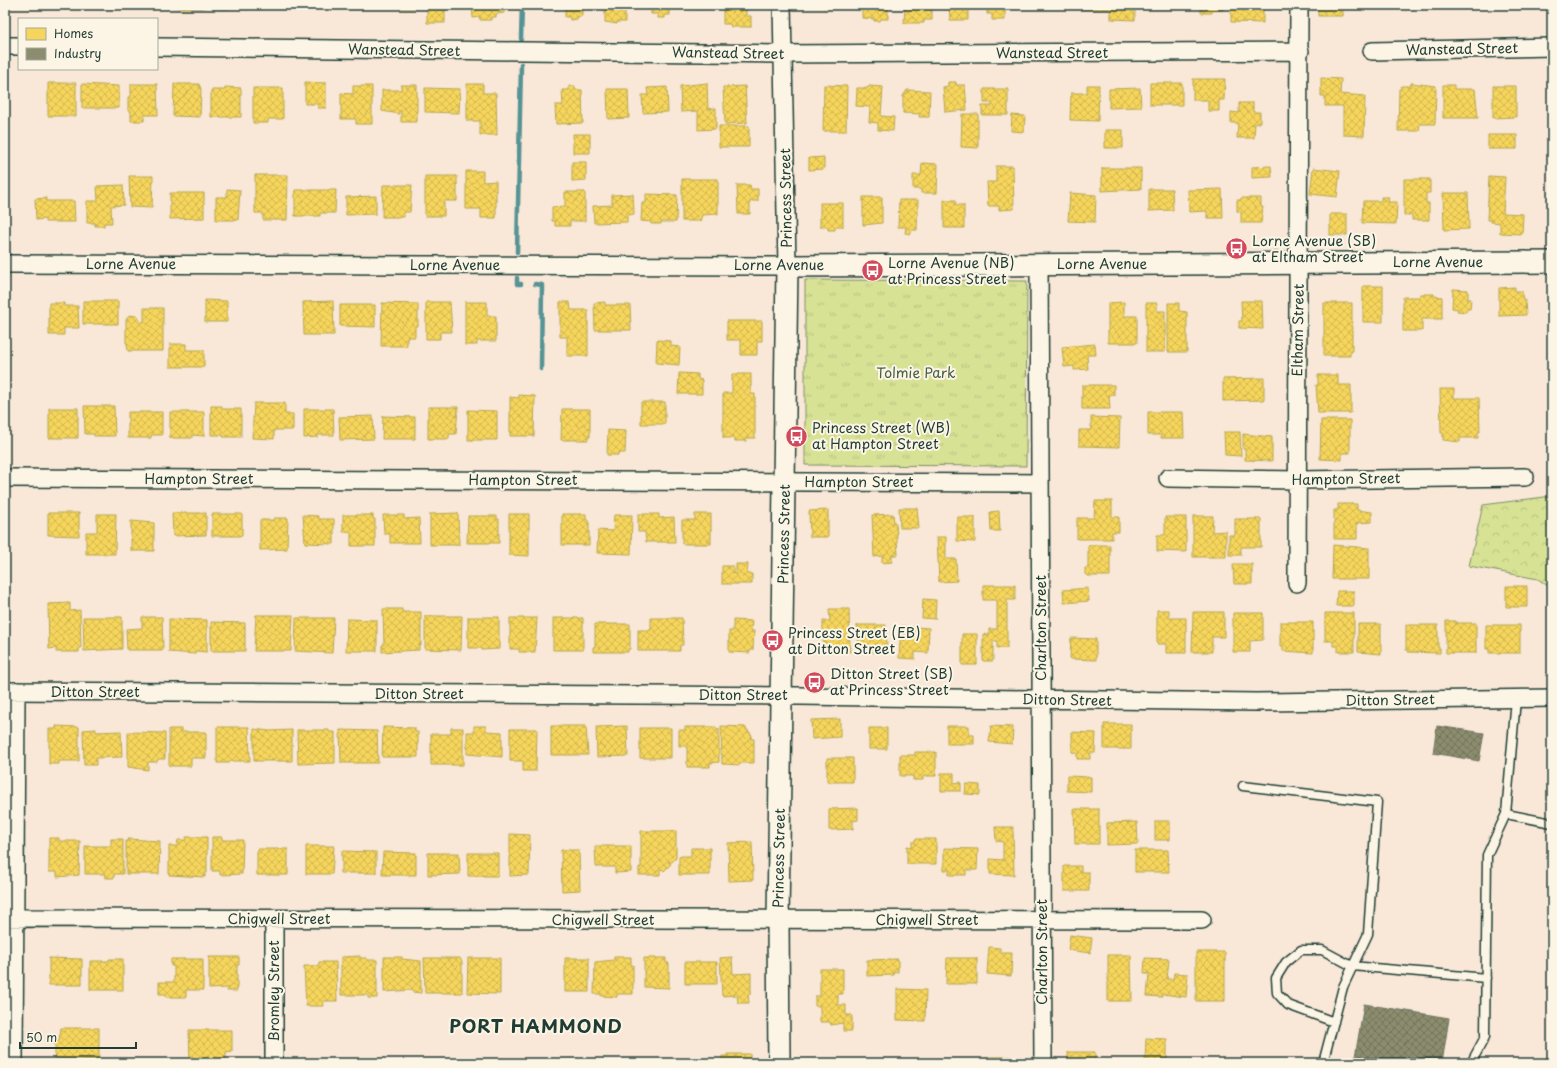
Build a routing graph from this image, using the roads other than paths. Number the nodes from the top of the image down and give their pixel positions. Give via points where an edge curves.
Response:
1 (782, 5) edge
2 (1299, 5) edge
3 (5, 46) edge
4 (18, 46) edge
5 (158, 47) edge
6 (1552, 47) edge
7 (1372, 51) dead end
8 (1300, 52) junction
9 (783, 54) junction
10 (1552, 262) edge
11 (1298, 263) junction
12 (5, 264) edge
13 (1039, 264) junction
14 (787, 266) junction
15 (1525, 477) dead end
16 (5, 478) edge
17 (1168, 478) dead end
18 (1297, 480) junction
19 (785, 481) junction
20 (1040, 483) junction
21 (1297, 583) dead end
22 (10, 691) edge
23 (782, 696) junction
24 (1552, 698) edge
25 (1042, 699) junction
26 (1516, 699) junction
27 (1243, 786) dead end
28 (1506, 814) junction
29 (1552, 823) edge
30 (10, 918) edge
31 (274, 919) junction
32 (778, 920) junction
33 (1042, 920) junction
34 (1202, 920) dead end
35 (1352, 966) junction
36 (1486, 978) junction
37 (1334, 1022) junction
38 (14, 1063) edge
39 (274, 1063) edge
40 (779, 1063) edge
41 (1043, 1063) edge
42 (1323, 1063) edge
43 (1471, 1063) edge

1 - 9 street, Princess Street
2 - 8 street, Eltham Street
3 - 4 street
5 - 9 street, Wanstead Street
6 - 7 street, Wanstead Street
8 - 9 street, Wanstead Street
8 - 11 street, Eltham Street
9 - 14 street, Princess Street
10 - 11 street, Lorne Avenue
11 - 13 street, Lorne Avenue
11 - 18 street, Eltham Street
12 - 14 street, Lorne Avenue
13 - 14 street, Lorne Avenue
13 - 20 street, Charlton Street
14 - 19 street, Princess Street
15 - 18 street, Hampton Street
16 - 19 street, Hampton Street
17 - 18 street, Hampton Street
18 - 21 street, Eltham Street
19 - 20 street, Hampton Street
19 - 23 street, Princess Street
20 - 25 street, Charlton Street
22 - 23 street, Ditton Street
22 - 30 street
23 - 25 street, Ditton Street
23 - 32 street, Princess Street
24 - 26 street, Ditton Street
25 - 26 street, Ditton Street via 1256,702
25 - 33 street, Charlton Street
26 - 28 lane
27 - 35 lane via 1377,802 1368,934
28 - 29 lane
28 - 36 lane via 1487,855
30 - 31 street, Chigwell Street
30 - 38 street
31 - 32 street, Chigwell Street
31 - 39 street, Bromley Street
32 - 33 street, Chigwell Street
32 - 40 street, Princess Street
33 - 34 street, Chigwell Street
33 - 41 street, Charlton Street
35 - 36 lane
35 - 37 lane via 1343,987
35 - 37 lane via 1322,950 1301,950 1286,962 1276,978 1277,993 1288,1005
36 - 43 lane via 1486,1037
37 - 42 lane

